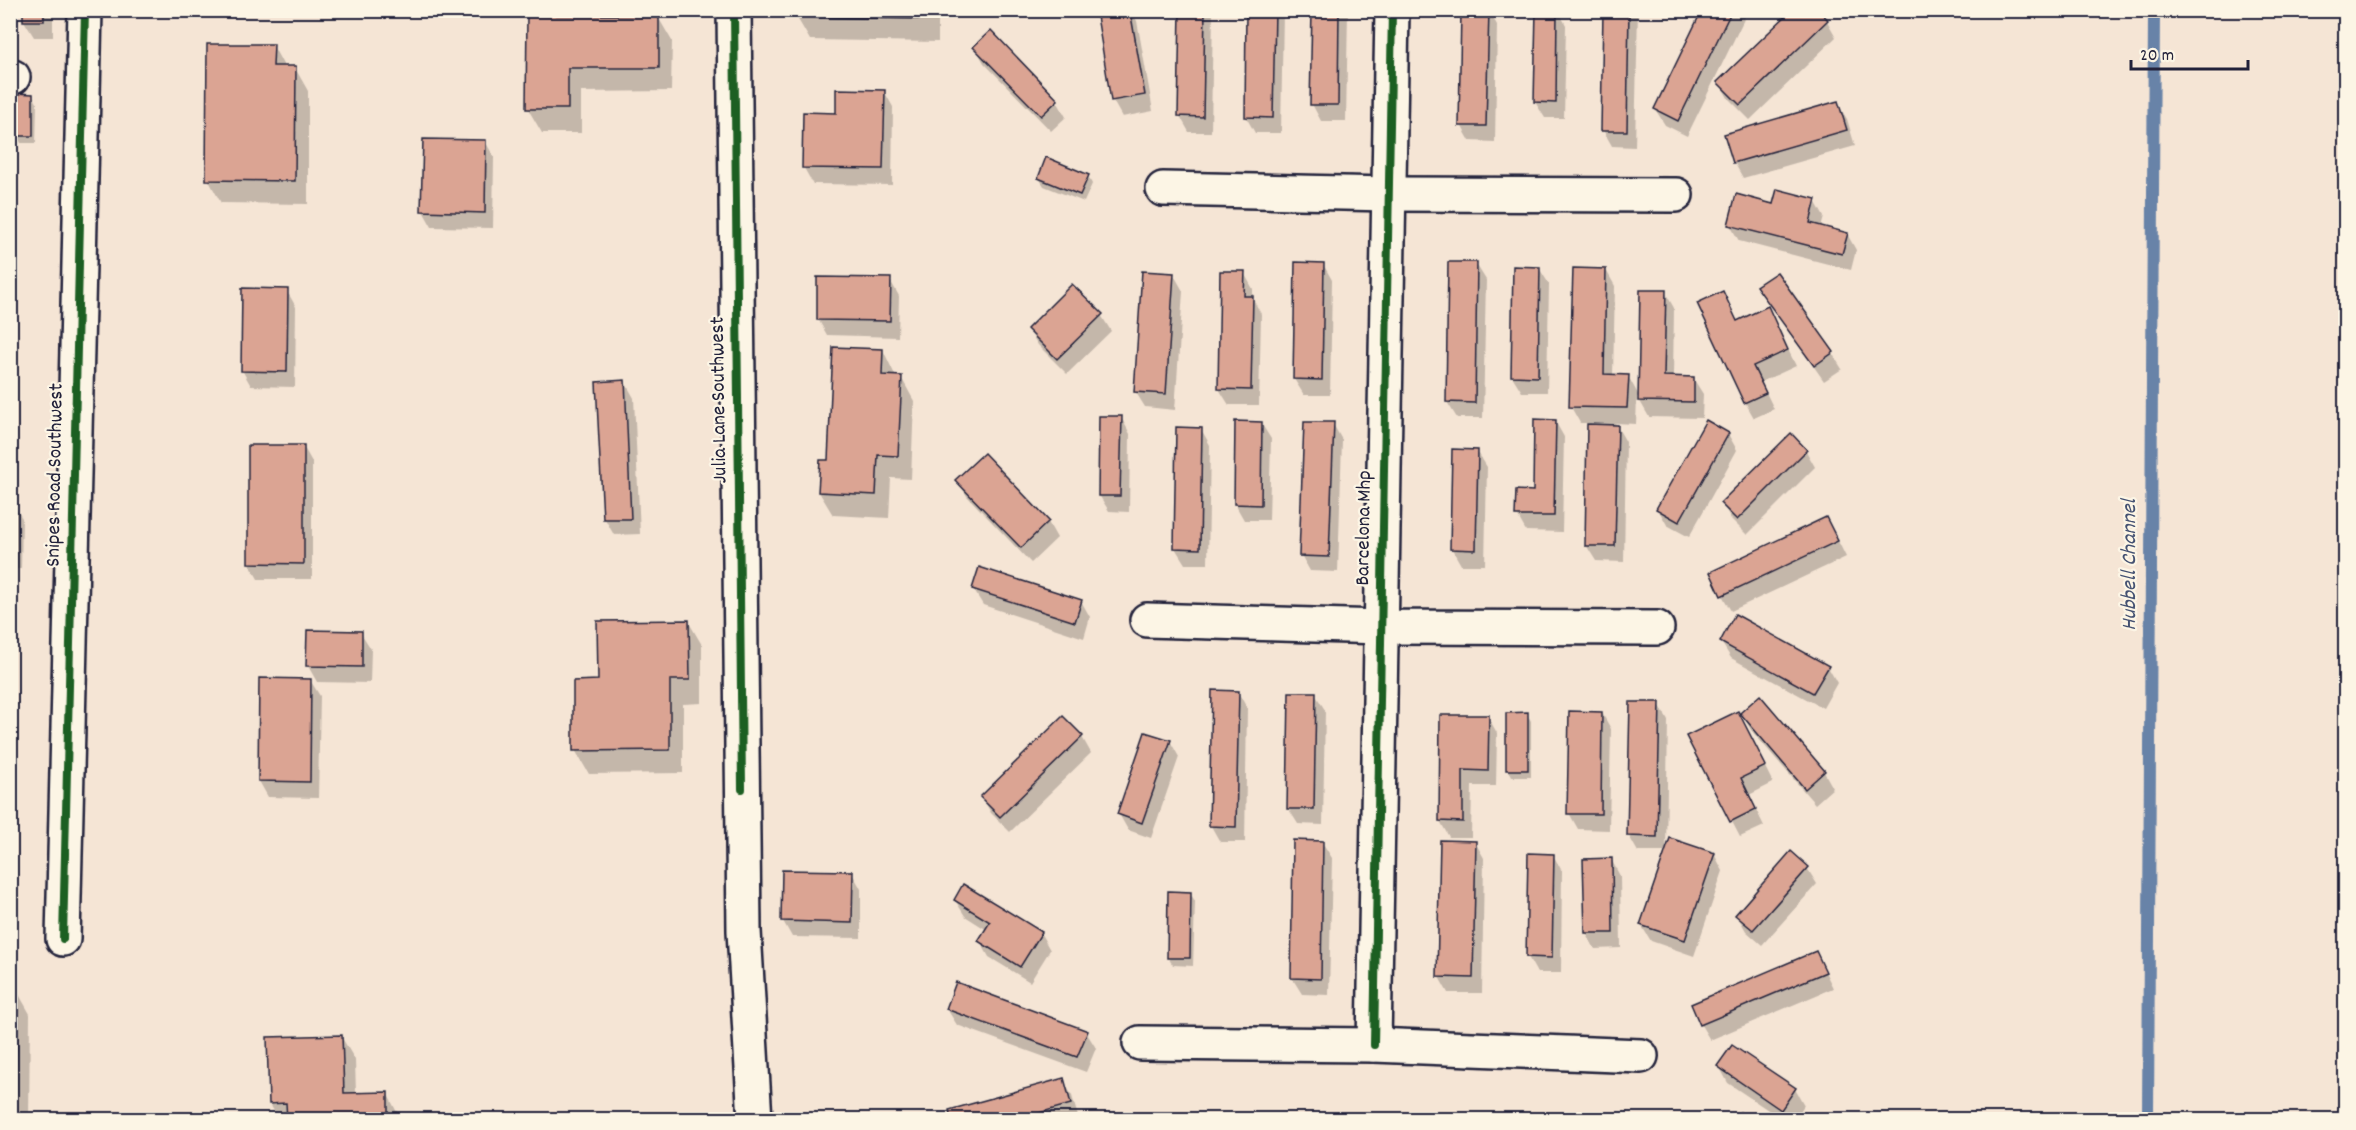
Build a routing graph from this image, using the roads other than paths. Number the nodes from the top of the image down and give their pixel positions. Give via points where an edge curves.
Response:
1 (85, 10) edge
2 (734, 10) edge
3 (1392, 10) edge
4 (1163, 189) dead end
5 (1389, 194) junction
6 (1676, 195) dead end
7 (1147, 621) dead end
8 (1382, 627) junction
9 (1657, 628) dead end
10 (63, 939) dead end
11 (1140, 1043) dead end
12 (1374, 1046) junction
13 (1641, 1056) dead end
14 (755, 1119) edge

1 - 10 street, Snipes Road Southwest
2 - 14 street, Julia Lane Southwest via 744,931
3 - 5 street, Barcelona Mhp
4 - 5 street
5 - 6 street
5 - 8 street, Barcelona Mhp
7 - 8 street
8 - 9 street
8 - 12 street, Barcelona Mhp
11 - 12 street
12 - 13 street

